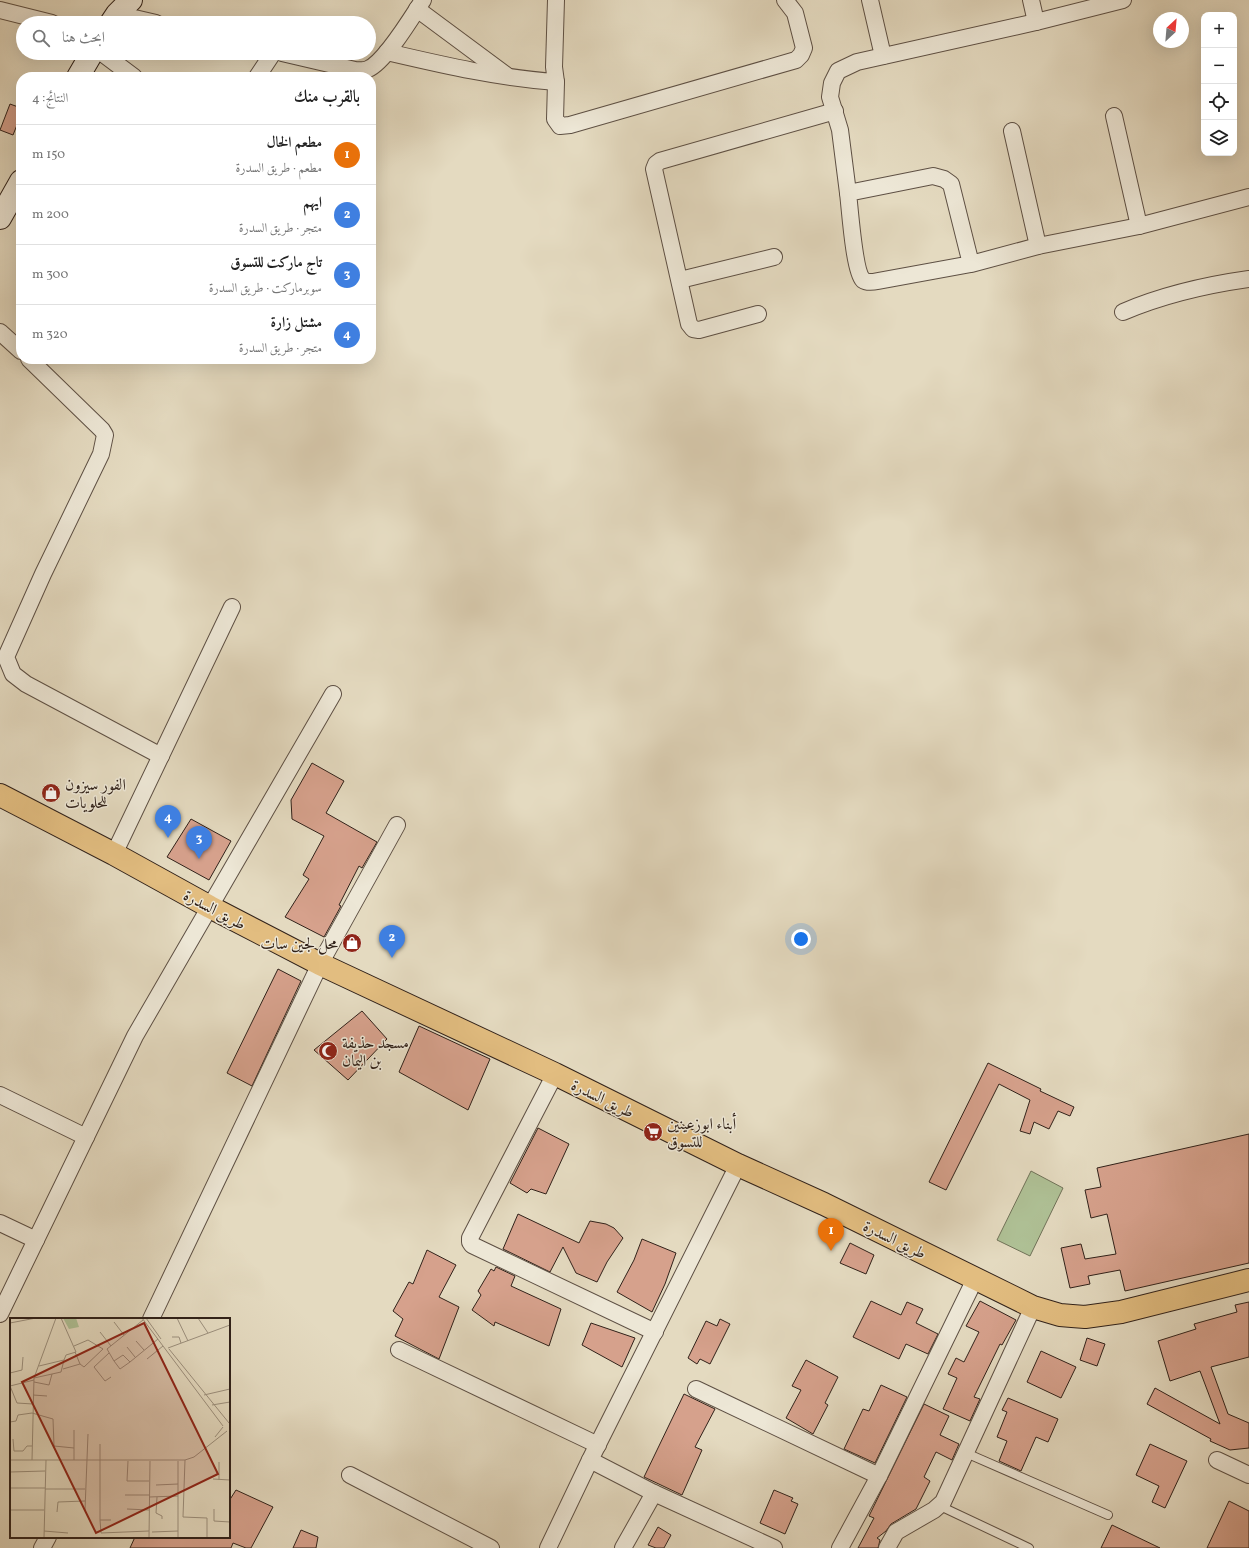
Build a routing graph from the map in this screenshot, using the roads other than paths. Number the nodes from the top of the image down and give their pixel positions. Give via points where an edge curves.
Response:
1 (556, 0) edge
2 (785, 0) edge
3 (870, 0) edge
4 (1031, 0) edge
5 (1123, 0) edge
6 (420, 5) edge
7 (0, 10) edge
8 (120, 12) edge
9 (24, 16) edge
10 (133, 16) edge
11 (1036, 22) junction
12 (387, 52) junction
13 (883, 56) junction
14 (88, 60) edge
15 (111, 60) edge
16 (268, 60) edge
17 (315, 60) edge
18 (81, 72) edge
19 (127, 72) edge
20 (260, 72) edge
21 (508, 78) junction
22 (556, 82) junction
23 (835, 111) junction
24 (1114, 116) dead end
25 (1012, 131) dead end
26 (16, 190) edge
27 (848, 194) junction
28 (1249, 197) edge
29 (0, 218) edge
30 (1139, 226) junction
31 (1038, 246) junction
32 (774, 257) dead end
33 (971, 264) junction
34 (1249, 279) edge
35 (680, 280) junction
36 (1123, 312) dead end
37 (758, 314) dead end
38 (0, 332) edge
39 (16, 346) edge
40 (34, 364) edge
41 (232, 607) dead end
42 (333, 694) dead end
43 (160, 756) junction
44 (0, 795) edge
45 (397, 825) dead end
46 (114, 854) junction
47 (210, 907) junction
48 (320, 964) junction
49 (555, 1074) junction
50 (0, 1095) edge
51 (86, 1137) junction
52 (738, 1165) junction
53 (0, 1223) edge
54 (36, 1240) junction
55 (975, 1279) junction
56 (1249, 1280) edge
57 (1033, 1306) junction
58 (0, 1314) edge
59 (151, 1318) edge
60 (655, 1332) junction
61 (399, 1350) dead end
62 (696, 1389) dead end
63 (598, 1445) junction
64 (966, 1453) junction
65 (590, 1460) junction
66 (1218, 1460) dead end
67 (350, 1475) dead end
68 (1249, 1475) edge
69 (879, 1476) junction
70 (654, 1493) junction
71 (940, 1506) junction
72 (1108, 1515) dead end
73 (47, 1538) edge
74 (42, 1548) edge
75 (490, 1548) edge
76 (548, 1548) edge
77 (623, 1548) edge
78 (774, 1548) edge
79 (840, 1548) edge
80 (887, 1548) edge
81 (1029, 1548) edge

1 - 22 street
2 - 22 street via 795,13 804,48 796,60 560,126 555,119
3 - 13 street
4 - 11 street
5 - 11 street
6 - 12 street
6 - 21 street
7 - 9 street
8 - 10 street
11 - 13 street
12 - 17 street via 375,65 362,70
12 - 21 street
13 - 23 street via 857,62 838,72 832,83 830,97
14 - 18 street
15 - 19 street
16 - 20 street
21 - 22 street
23 - 27 street
23 - 35 street via 660,160 656,164 654,169
24 - 30 street
25 - 31 street
26 - 29 street
27 - 33 street via 933,176 944,179 952,184
27 - 33 street via 856,260 860,276 864,280 878,281
28 - 30 street
30 - 31 street
31 - 33 street
32 - 35 street
34 - 36 street via 1175,293 1150,300
35 - 37 street via 689,324 693,329 708,328
38 - 39 street
40 - 43 street via 102,430 105,441 6,657 13,674 26,684
41 - 43 street
42 - 47 street
43 - 46 street
44 - 46 main road, طريق السدرة
45 - 48 street
46 - 47 main road, طريق السدرة
47 - 48 main road, طريق السدرة
47 - 51 street via 135,1036
48 - 49 main road, طريق السدرة
48 - 59 street
49 - 52 main road, طريق السدرة
49 - 60 street via 470,1242
50 - 51 street
51 - 54 street
52 - 55 main road, طريق السدرة via 824,1204
52 - 60 street
53 - 54 street
54 - 58 street
55 - 57 main road, طريق السدرة
55 - 69 street
56 - 57 main road, طريق السدرة via 1121,1312 1085,1317 1060,1315
57 - 64 street
60 - 63 street
61 - 63 street
62 - 69 street
63 - 65 street
64 - 71 street
64 - 72 lane
65 - 70 street
65 - 76 street
66 - 68 street
67 - 75 street
69 - 79 street
70 - 77 street
70 - 78 street
71 - 80 street via 896,1532
71 - 81 lane
73 - 74 street

